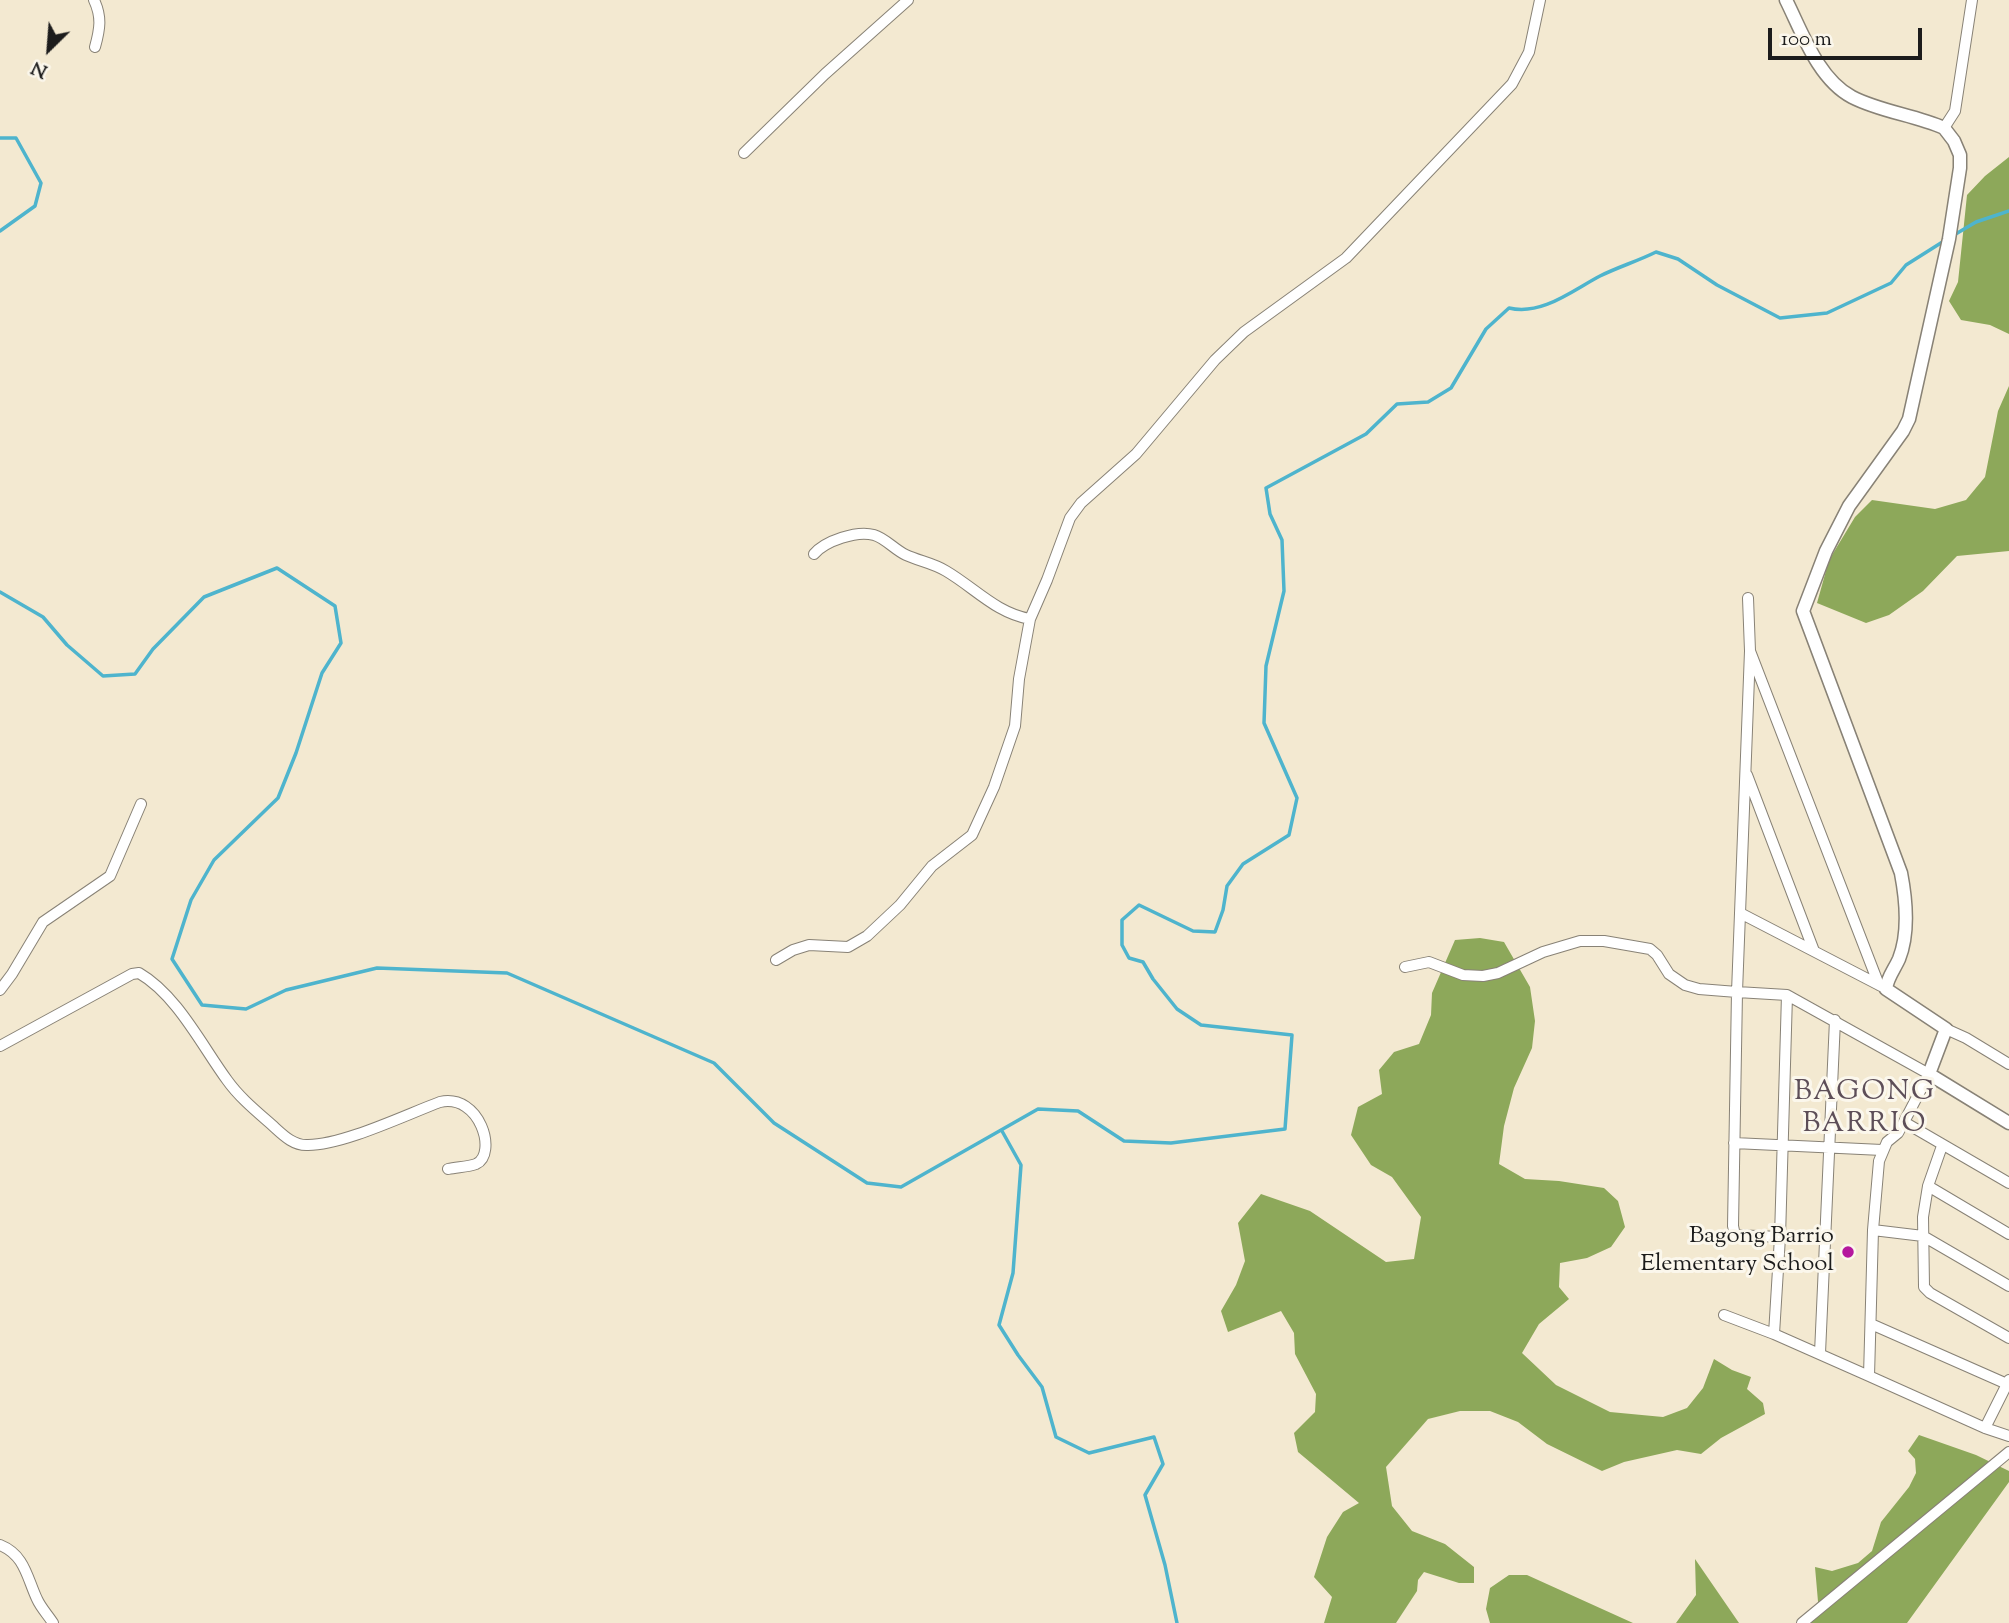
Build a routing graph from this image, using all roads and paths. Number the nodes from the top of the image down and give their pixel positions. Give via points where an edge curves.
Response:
1 (94, 0) edge
2 (908, 0) edge
3 (1540, 0) edge
4 (1786, 0) edge
5 (1972, 0) edge
6 (95, 47) dead end
7 (1944, 128) junction
8 (744, 153) dead end
9 (814, 554) dead end
10 (1748, 598) dead end
11 (1030, 620) junction
12 (1750, 651) junction
13 (1745, 770) junction
14 (141, 804) dead end
15 (1742, 914) junction
16 (1814, 951) junction
17 (776, 960) dead end
18 (1405, 967) dead end
19 (1883, 987) junction
20 (0, 990) edge
21 (1737, 992) junction
22 (1787, 995) junction
23 (1835, 1020) junction
24 (1946, 1029) junction
25 (0, 1046) edge
26 (2009, 1064) edge
27 (1929, 1074) junction
28 (1904, 1122) junction
29 (2009, 1123) edge
30 (1734, 1143) junction
31 (1783, 1144) junction
32 (1942, 1146) junction
33 (1830, 1147) junction
34 (1882, 1150) junction
35 (449, 1169) dead end
36 (2009, 1183) edge
37 (1928, 1186) junction
38 (1873, 1230) junction
39 (2009, 1234) edge
40 (1923, 1236) junction
41 (1780, 1237) junction
42 (2009, 1286) edge
43 (1724, 1315) dead end
44 (1871, 1324) junction
45 (1774, 1335) junction
46 (2009, 1338) edge
47 (1820, 1353) junction
48 (1869, 1376) junction
49 (2008, 1382) edge
50 (1985, 1427) junction
51 (2009, 1436) edge
52 (2009, 1452) edge
53 (0, 1545) edge
54 (53, 1623) edge
55 (1802, 1623) edge

1 - 6 street via 100,12
2 - 8 street
3 - 11 street via 1529,52 1512,84 1346,258 1244,332 1215,360 1136,454 1070,517
4 - 7 street via 1824,71 1844,91
5 - 7 street via 1955,111
7 - 19 street via 1960,155 1960,168 1909,419 1849,506 1803,611 1901,873 1904,941
9 - 11 street via 831,541 873,535 904,554 932,563 1004,611
10 - 12 street
11 - 17 street via 1015,726 972,835 933,866 867,936 848,947 809,945
12 - 13 street
12 - 19 street
13 - 15 street
13 - 16 street
14 - 20 street via 110,876 43,922
15 - 16 street
15 - 21 street
16 - 19 street
18 - 21 street via 1429,962 1463,975 1483,976 1580,941 1604,942 1650,949 1669,974 1685,985
19 - 24 street
21 - 22 street
21 - 30 street
22 - 23 street
22 - 31 street
23 - 27 street
23 - 33 street
24 - 26 street
24 - 27 street
25 - 35 street via 139,973 185,1019 249,1106 300,1145 333,1142 440,1102 464,1103 483,1127 485,1149 476,1164
27 - 28 street
27 - 29 street
28 - 32 street
28 - 34 street
30 - 31 street
30 - 41 street via 1735,1234
31 - 33 street
31 - 41 street
32 - 36 street
32 - 37 street
33 - 34 street
33 - 47 street
34 - 38 street
37 - 39 street
37 - 40 street
38 - 40 street
38 - 44 street
40 - 42 street
40 - 46 street via 1925,1289
41 - 45 street
43 - 45 street
44 - 48 street
44 - 49 street
45 - 47 street
47 - 48 street
48 - 50 street
49 - 50 street
50 - 51 street
52 - 55 street
53 - 54 street via 27,1570

